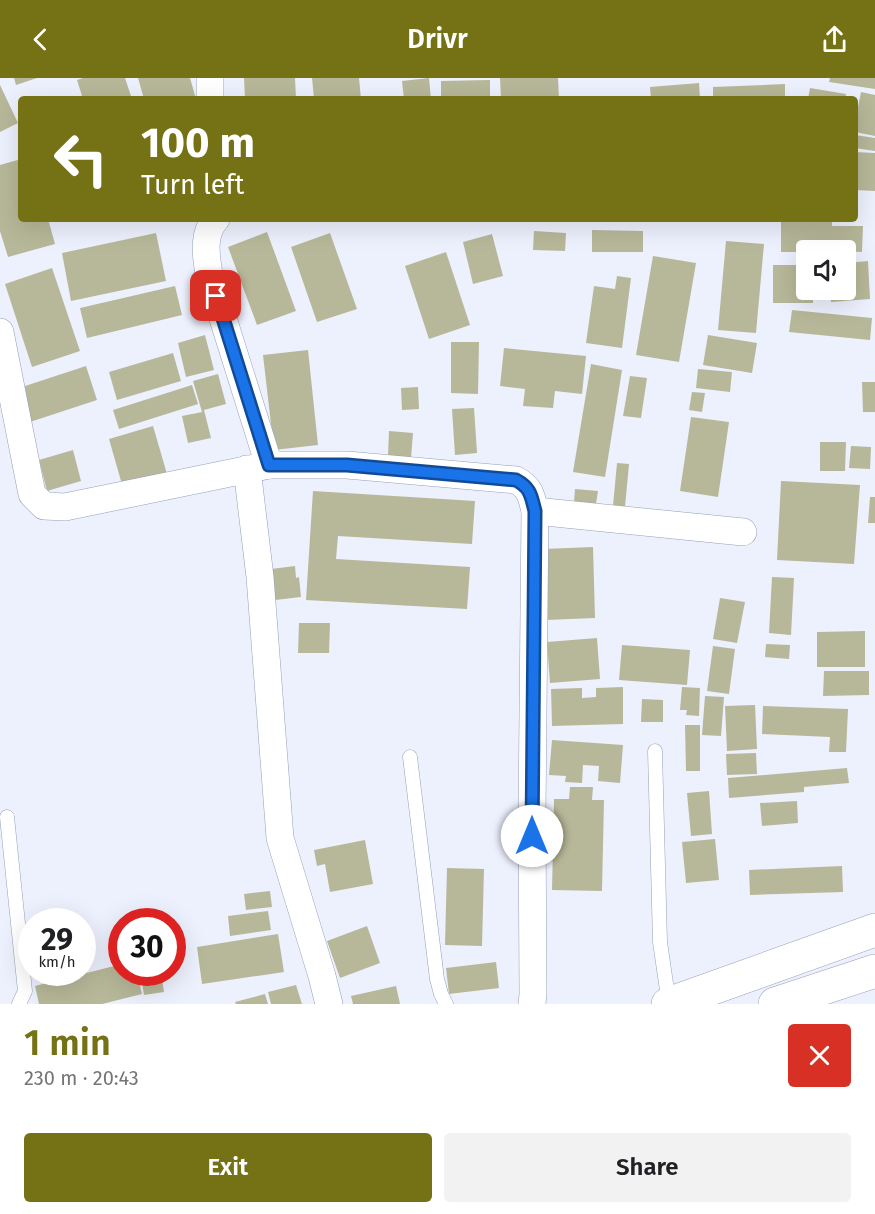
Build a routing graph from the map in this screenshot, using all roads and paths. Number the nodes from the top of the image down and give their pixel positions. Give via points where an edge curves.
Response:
1 (210, 78) edge
2 (210, 96) edge
3 (213, 222) edge
4 (0, 332) edge
5 (258, 467) junction
6 (535, 511) junction
7 (743, 532) dead end
8 (655, 750) dead end
9 (410, 757) dead end
10 (8, 817) dead end
11 (875, 930) edge
12 (875, 971) edge
13 (19, 1004) edge
14 (329, 1004) edge
15 (446, 1004) edge
16 (532, 1004) edge
17 (669, 1004) edge
18 (775, 1004) edge

1 - 2 street
3 - 5 street via 205,247 209,274
4 - 5 street via 32,494 44,507 65,507
5 - 6 street via 347,465 516,480 529,490
5 - 14 street via 260,578 280,838
6 - 7 street
6 - 16 street
8 - 17 lane via 660,942
9 - 15 lane via 437,979
10 - 13 lane via 25,991
11 - 17 highway
12 - 18 highway

